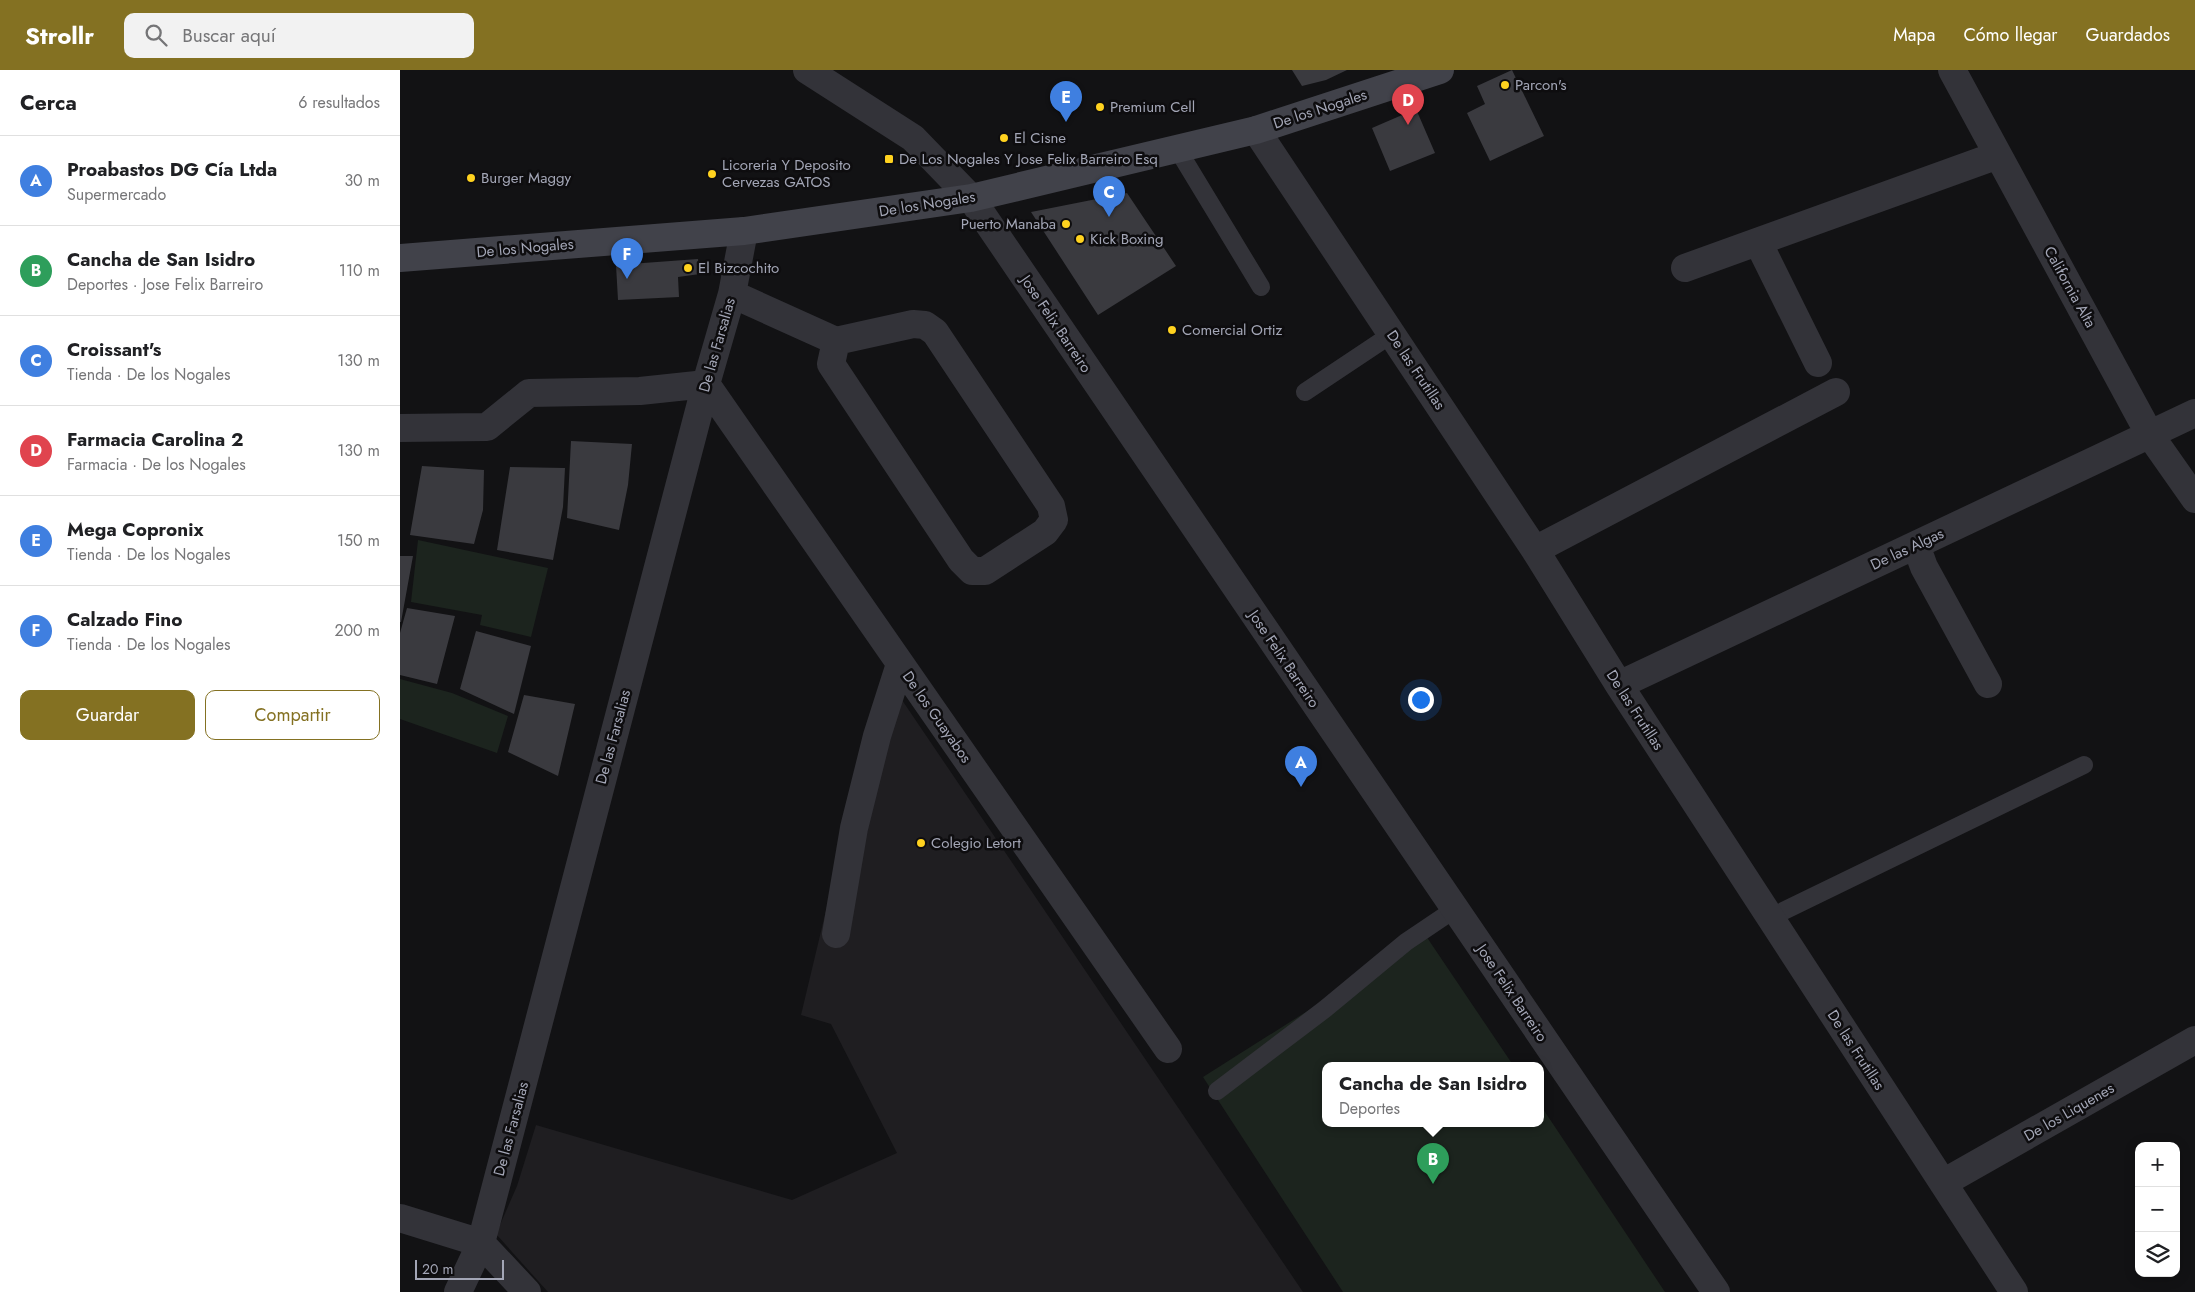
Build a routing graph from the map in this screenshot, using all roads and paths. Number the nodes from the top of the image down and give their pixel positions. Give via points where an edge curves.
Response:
1 (807, 70) edge
2 (1440, 70) edge
3 (1952, 70) edge
4 (1256, 130) junction
5 (1178, 150) junction
6 (1998, 155) junction
7 (971, 198) junction
8 (744, 230) junction
9 (1758, 242) junction
10 (400, 258) edge
11 (1685, 268) dead end
12 (1261, 287) dead end
13 (732, 294) junction
14 (1392, 334) junction
15 (836, 341) junction
16 (1818, 363) dead end
17 (706, 384) junction
18 (1305, 392) dead end
19 (1836, 392) dead end
20 (2195, 413) edge
21 (400, 428) edge
22 (2150, 435) junction
23 (2195, 499) edge
24 (1916, 545) junction
25 (1535, 550) junction
26 (900, 664) junction
27 (1988, 684) dead end
28 (1619, 685) junction
29 (2084, 765) dead end
30 (1455, 909) junction
31 (1769, 918) junction
32 (836, 934) dead end
33 (2195, 1040) edge
34 (1168, 1049) dead end
35 (1216, 1091) dead end
36 (1943, 1183) junction
37 (400, 1218) edge
38 (481, 1243) junction
39 (458, 1292) edge
40 (527, 1292) edge
41 (1716, 1292) edge
42 (2014, 1292) edge

1 - 7 street, Jose Felix Barreiro via 913,138
2 - 4 street, De los Nogales
3 - 6 street, California Alta
4 - 5 street, De los Nogales
4 - 14 street, De las Frutillas
5 - 7 street, De los Nogales
5 - 12 lane
6 - 9 street
6 - 22 street, California Alta
7 - 8 street, De los Nogales
7 - 30 street, Jose Felix Barreiro
8 - 10 street, De los Nogales
8 - 13 street, De las Farsalias
9 - 11 street
9 - 16 street
13 - 15 street
13 - 17 street, De las Farsalias
14 - 18 lane
14 - 25 street, De las Frutillas
15 - 15 street via 831,364 961,560 972,571 985,571 1045,532 1054,520 1051,506 935,332 925,325 914,324
17 - 21 street via 640,391 529,393 487,426
17 - 26 street, De los Guayabos
17 - 38 street, De las Farsalias
19 - 25 street
20 - 22 street, De las Algas
22 - 23 street, California Alta
22 - 24 street, De las Algas
24 - 27 street via 1924,567
24 - 28 street, De las Algas
25 - 28 street, De las Frutillas
26 - 32 street via 877,736 854,828
26 - 34 street, De los Guayabos
28 - 31 street, De las Frutillas
29 - 31 lane
30 - 35 lane via 1406,942 1317,1015
30 - 41 street, Jose Felix Barreiro
31 - 36 street, De las Frutillas
33 - 36 street, De los Liquenes
36 - 42 street, De las Frutillas
37 - 38 street
38 - 39 street, De las Farsalias
38 - 40 street

